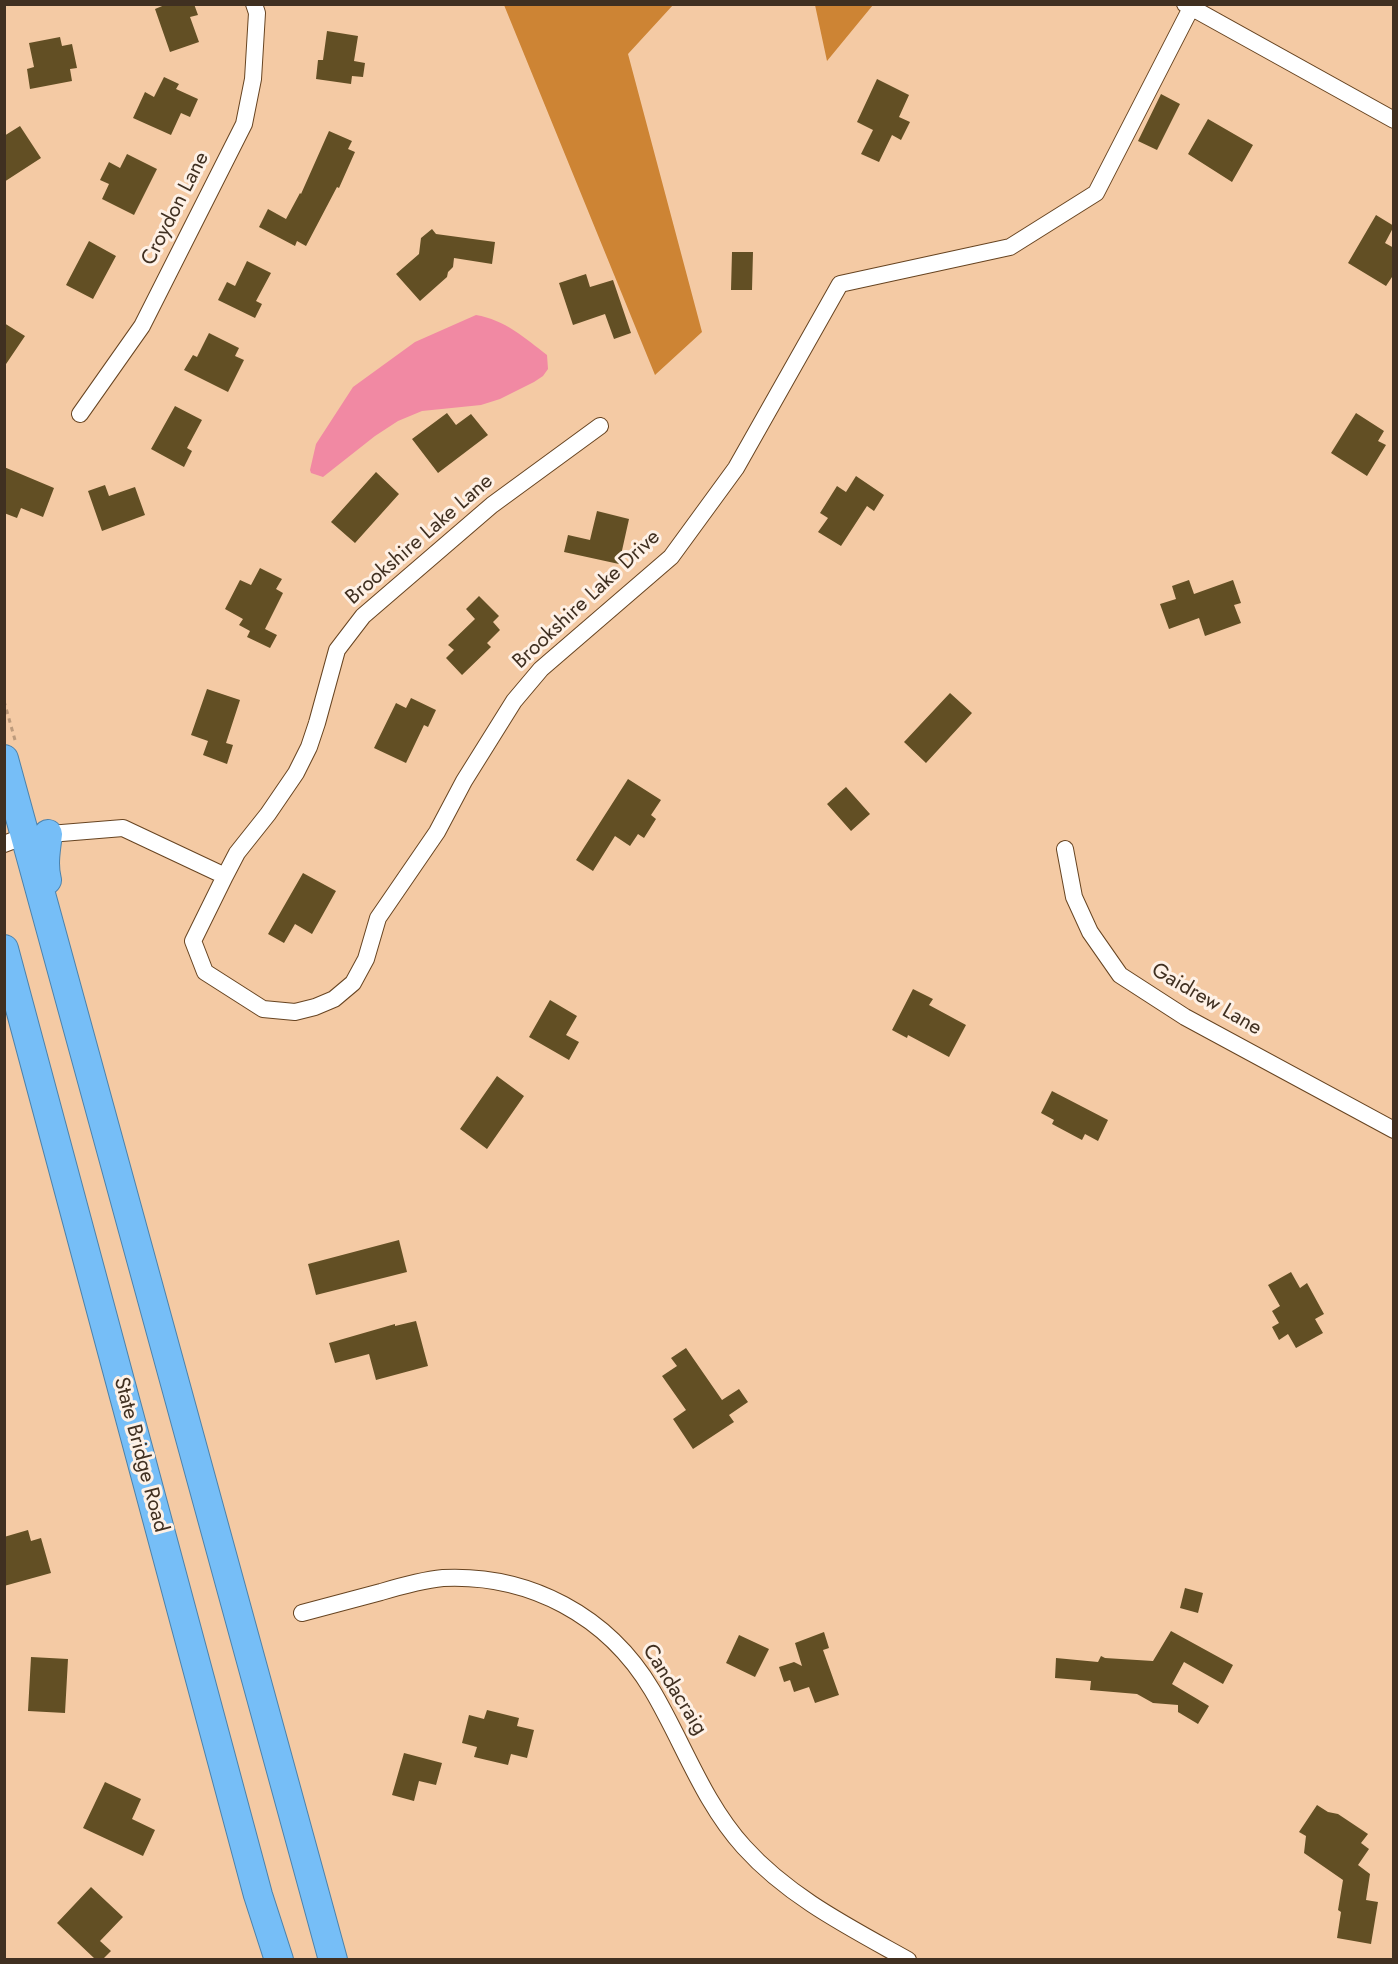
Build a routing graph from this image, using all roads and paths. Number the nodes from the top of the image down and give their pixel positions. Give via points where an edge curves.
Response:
1 (254, 4) edge
2 (1188, 6) edge
3 (1394, 120) edge
4 (80, 414) dead end
5 (600, 426) dead end
6 (4, 759) edge
7 (26, 838) edge
8 (1065, 849) dead end
9 (225, 876) junction
10 (4, 949) edge
11 (1394, 1130) edge
12 (302, 1613) dead end
13 (279, 1959) edge
14 (333, 1959) edge
15 (908, 1959) edge

1 - 4 street, Croydon Lane via 257,13 253,79 244,124 142,326
2 - 3 street
2 - 9 street, Brookshire Lake Drive via 1096,193 1010,247 840,284 736,468 671,557 540,669 514,701 437,832 378,918 366,959 353,983 334,999 315,1007 276,1012 263,1009 205,972 193,941
5 - 9 street, Brookshire Lake Lane via 492,505 363,616 337,650 309,747 296,773 237,853
6 - 7 highway
7 - 9 street via 123,828
7 - 14 highway
8 - 11 street, Gaidrew Lane via 1074,897 1090,932 1120,975 1185,1017
10 - 13 highway, State Bridge Road via 258,1895
12 - 15 street, Candacraig via 442,1578 509,1583 572,1608 605,1632 636,1665 718,1813 770,1875 811,1905

